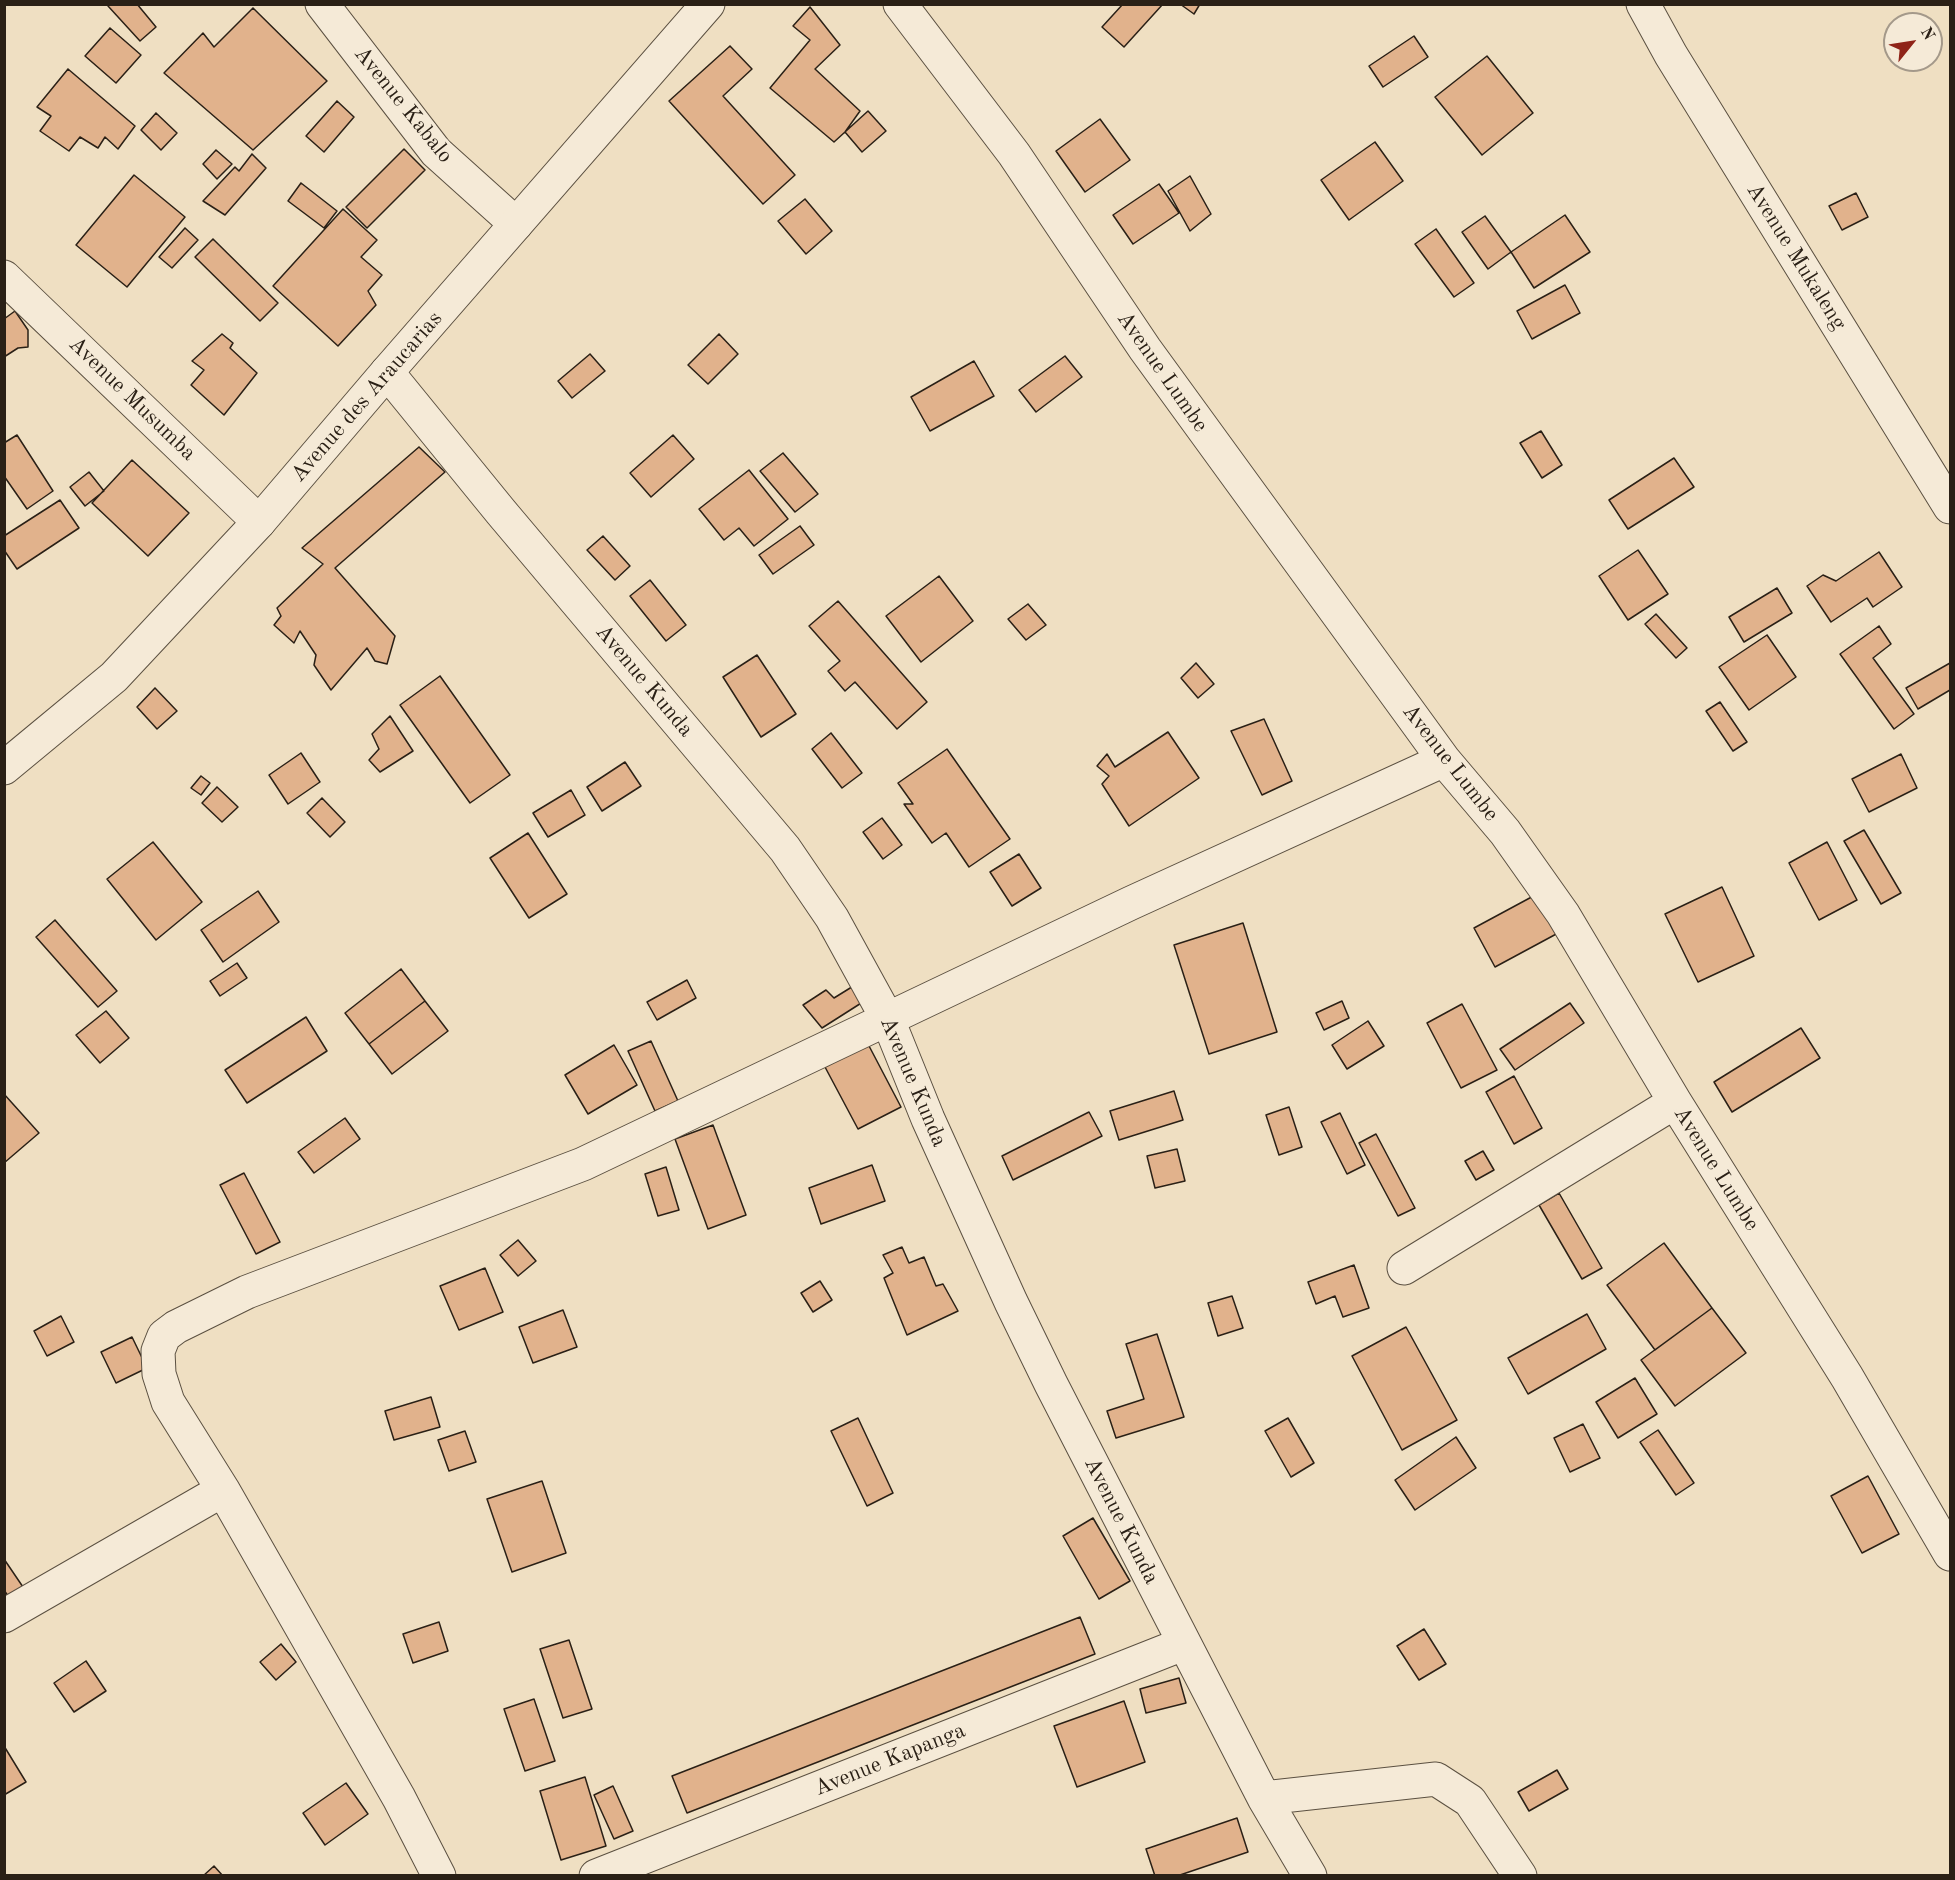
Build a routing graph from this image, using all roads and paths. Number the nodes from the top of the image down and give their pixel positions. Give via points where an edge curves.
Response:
1 (322, 4) edge
2 (708, 4) edge
3 (900, 4) edge
4 (1643, 4) edge
5 (516, 224) junction
6 (4, 277) edge
7 (387, 372) junction
8 (1950, 507) edge
9 (260, 522) junction
10 (1444, 760) junction
11 (4, 768) edge
12 (888, 1020) junction
13 (1675, 1102) junction
14 (1404, 1268) dead end
15 (223, 1490) junction
16 (1950, 1554) edge
17 (4, 1616) edge
18 (1184, 1644) junction
19 (1264, 1798) junction
20 (440, 1875) edge
21 (596, 1875) edge
22 (1310, 1875) edge
23 (1520, 1875) edge

1 - 5 street, Avenue Kabalo via 436,152
2 - 5 street, Avenue des Araucarias
3 - 10 street, Avenue Lumbe via 1014,154 1145,349
4 - 8 street, Avenue Mukaleng
5 - 7 street, Avenue des Araucarias
6 - 9 street, Avenue Musumba
7 - 9 street, Avenue des Araucarias
7 - 12 street, Avenue Kunda via 785,849 832,918
9 - 11 street, Avenue des Araucarias via 114,677
10 - 12 street via 1131,903
10 - 13 street, Avenue Lumbe via 1505,832 1563,914
12 - 15 street via 583,1164 247,1292 176,1327 164,1336 158,1351 159,1374 168,1402
12 - 18 street, Avenue Kunda via 1011,1302
13 - 14 street
13 - 16 street, Avenue Lumbe via 1847,1377
15 - 17 street
15 - 20 street
18 - 19 street, Avenue Kunda
18 - 21 street, Avenue Kapanga
19 - 22 street, Avenue Kunda
19 - 23 street via 1436,1779 1470,1801

